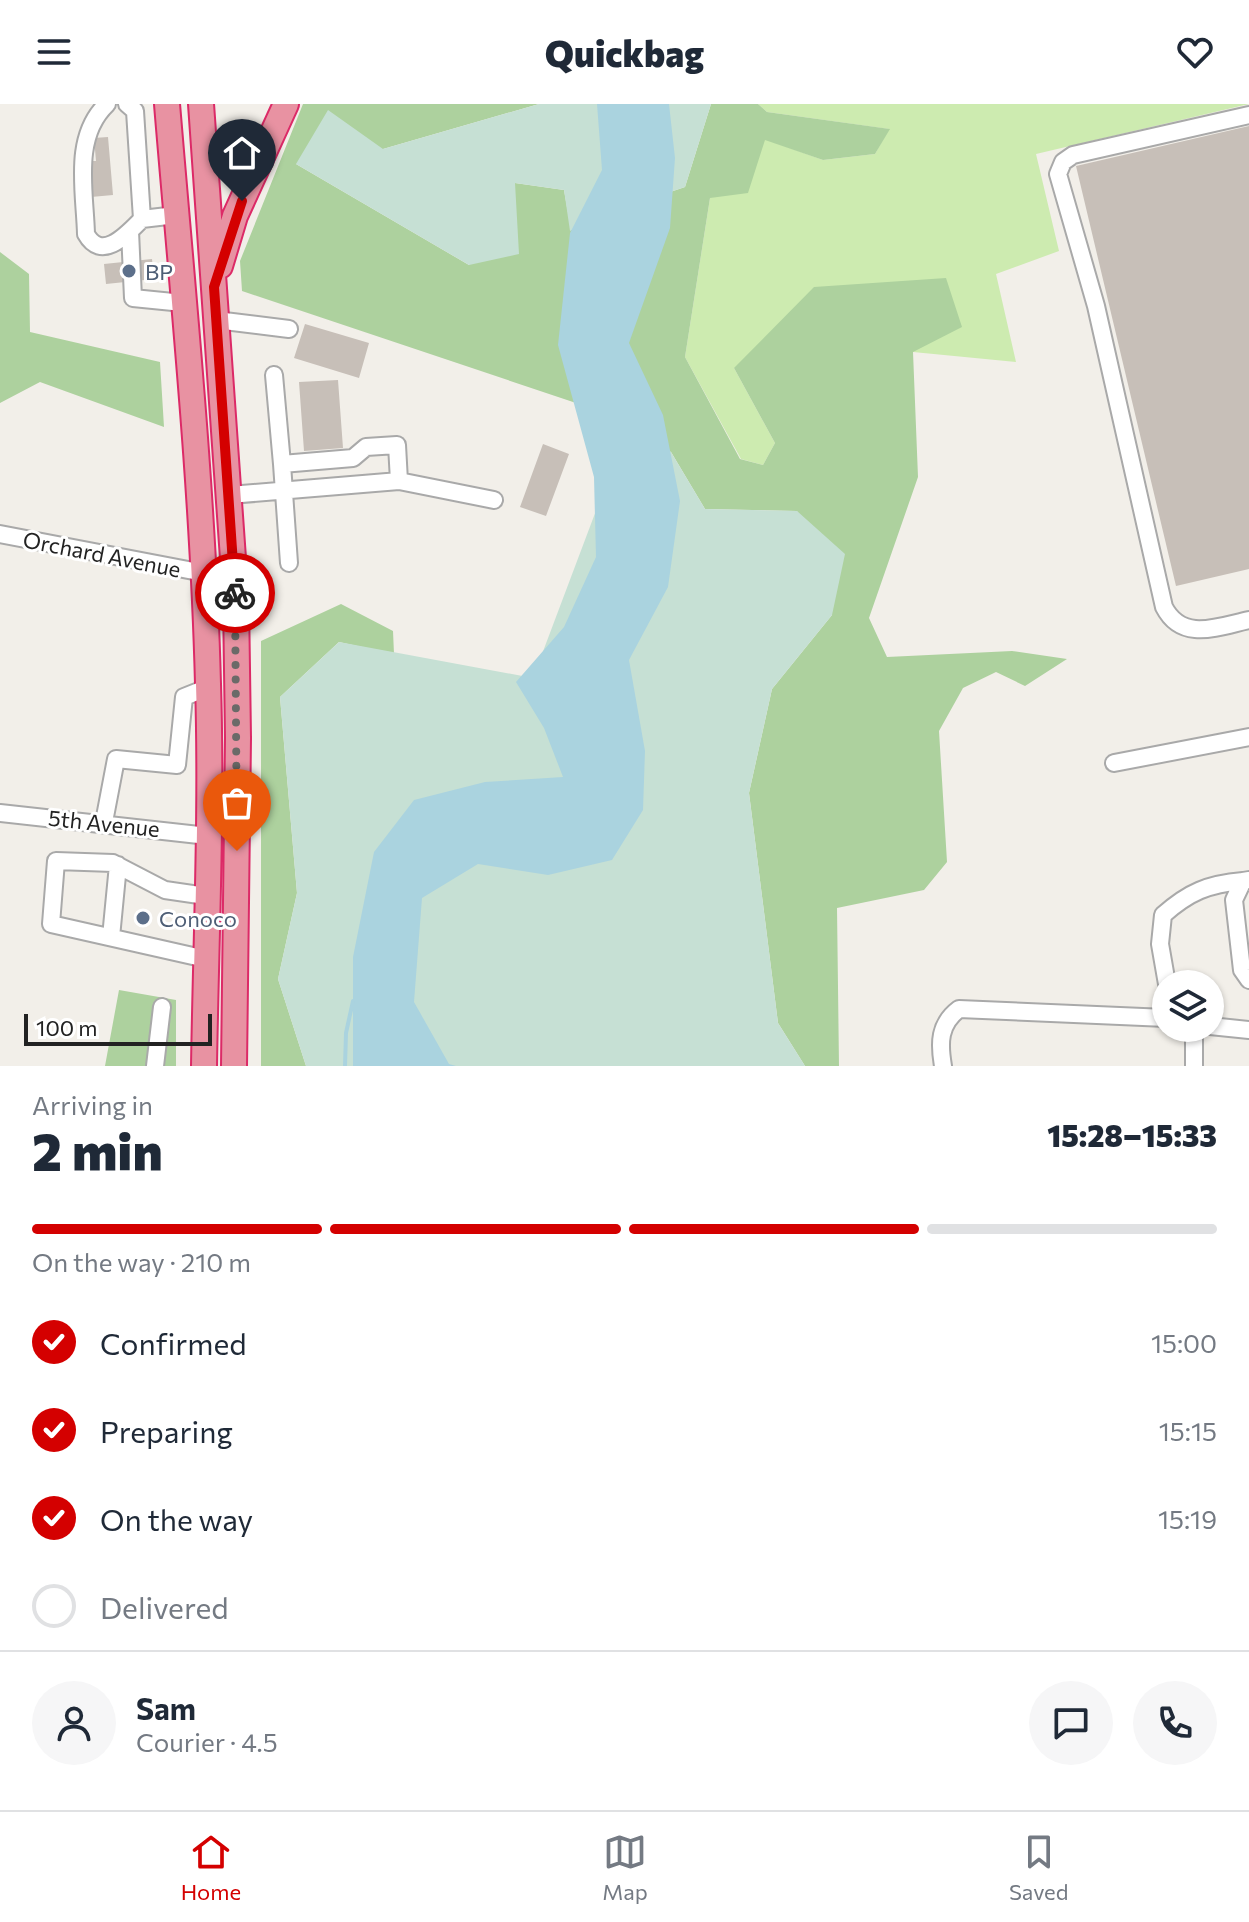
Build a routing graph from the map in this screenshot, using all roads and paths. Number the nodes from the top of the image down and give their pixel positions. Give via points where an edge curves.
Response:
1 (107, 104) edge
2 (127, 104) edge
3 (167, 104) edge
4 (201, 104) edge
5 (286, 104) edge
6 (1249, 115) edge
7 (176, 215) junction
8 (142, 219) junction
9 (130, 231) junction
10 (214, 287) junction
11 (183, 303) junction
12 (216, 320) junction
13 (289, 329) dead end
14 (274, 375) dead end
15 (282, 464) junction
16 (399, 481) junction
17 (285, 490) junction
18 (230, 495) junction
19 (494, 500) dead end
20 (0, 534) edge
21 (289, 563) dead end
22 (204, 573) junction
23 (1249, 620) edge
24 (209, 687) junction
25 (1249, 737) edge
26 (178, 751) junction
27 (209, 753) junction
28 (1114, 763) dead end
29 (0, 813) edge
30 (104, 822) junction
31 (208, 836) junction
32 (118, 865) junction
33 (1246, 880) edge
34 (206, 896) junction
35 (111, 937) junction
36 (206, 959) junction
37 (1165, 970) edge
38 (1249, 980) edge
39 (162, 1007) dead end
40 (1152, 1017) edge
41 (1224, 1027) edge
42 (1249, 1030) edge
43 (1194, 1042) edge
44 (155, 1066) edge
45 (204, 1066) edge
46 (234, 1066) edge
47 (943, 1066) edge
48 (1194, 1066) edge

1 - 9 street via 93,124 82,159 86,234 102,247 119,242
2 - 8 street via 135,111
3 - 7 highway
4 - 10 highway
5 - 10 highway via 235,216
6 - 23 street via 1073,155 1058,174 1096,306 1164,607 1182,629
7 - 8 street
7 - 11 highway
8 - 9 street
9 - 11 street via 133,298
10 - 12 highway
11 - 22 highway
12 - 13 street
12 - 18 highway
14 - 15 street
15 - 16 street via 353,458 366,447 397,445
15 - 17 street
16 - 17 street
16 - 19 street
17 - 18 street
17 - 21 street
18 - 46 highway via 238,692
20 - 22 street, Orchard Avenue
22 - 24 highway
24 - 26 street via 184,697
24 - 27 highway
25 - 28 street
26 - 27 street
26 - 30 street via 177,765 116,759
27 - 31 highway
29 - 30 street, 5th Avenue
30 - 31 street, 5th Avenue
31 - 34 highway
32 - 34 street via 165,890
32 - 35 street
32 - 35 street via 56,861 51,924
33 - 37 street via 1188,893 1163,915
33 - 38 street via 1234,900 1242,970
34 - 36 highway
35 - 36 street
36 - 45 highway
39 - 44 street
40 - 47 street via 959,1009 945,1019
41 - 42 street
43 - 48 street

